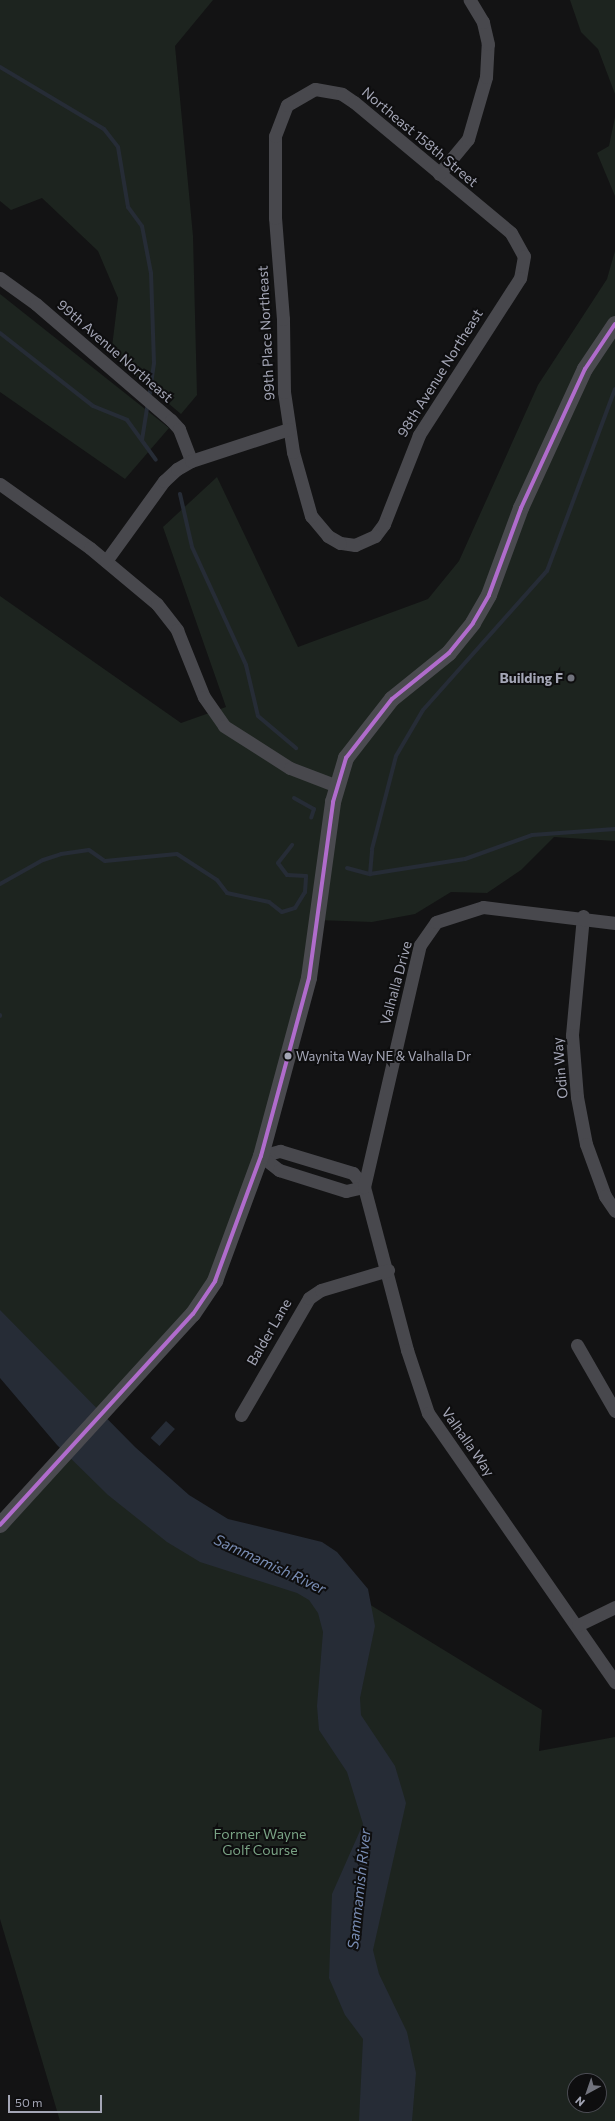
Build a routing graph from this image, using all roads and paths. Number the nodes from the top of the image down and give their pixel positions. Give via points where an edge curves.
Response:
1 (470, 0) edge
2 (283, 113) joint
3 (439, 174) junction
4 (524, 256) joint
5 (0, 278) edge
6 (615, 324) edge
7 (289, 430) junction
8 (191, 461) junction
9 (0, 484) edge
10 (335, 540) joint
11 (106, 561) junction
12 (337, 786) junction
13 (583, 916) junction
14 (615, 923) edge
15 (261, 1156) junction
16 (364, 1187) junction
17 (615, 1211) edge
18 (388, 1270) junction
19 (577, 1345) dead end
20 (615, 1412) edge
21 (241, 1415) dead end
22 (0, 1526) edge
23 (615, 1607) edge
24 (578, 1625) junction
25 (615, 1682) edge

1 - 3 street via 483,22 488,44 486,77 468,139
2 - 3 street, Northeast 158th Street via 294,98 315,89 342,94
2 - 7 street, 99th Place Northeast via 275,136 275,218
3 - 4 street, Northeast 158th Street via 511,233
4 - 10 street, 98th Avenue Northeast via 520,278 419,435 384,524 375,536 355,545
5 - 8 street, 99th Avenue Northeast via 36,304 171,420 180,429
6 - 12 main road via 585,369 521,508 489,595 473,623 448,653 392,699 372,722 346,758
7 - 8 street
7 - 10 street, 99th Place Northeast via 311,516
8 - 11 street via 164,481
9 - 11 street
11 - 12 street via 167,616 187,650 204,697 224,726 290,768
12 - 15 main road via 309,978
13 - 14 street, Valhalla Drive
13 - 16 street, Valhalla Drive via 483,907 436,922 420,944
13 - 17 street, Odin Way via 572,1035 578,1097 586,1144 605,1196
15 - 16 street via 279,1170 346,1191
15 - 16 street via 280,1151 352,1173
15 - 22 main road via 215,1281 193,1314
16 - 18 street, Valhalla Way
18 - 21 street, Balder Lane via 321,1290 308,1298
18 - 24 street, Valhalla Way via 407,1350 428,1413
19 - 20 street
23 - 24 street
24 - 25 street, Valhalla Way

